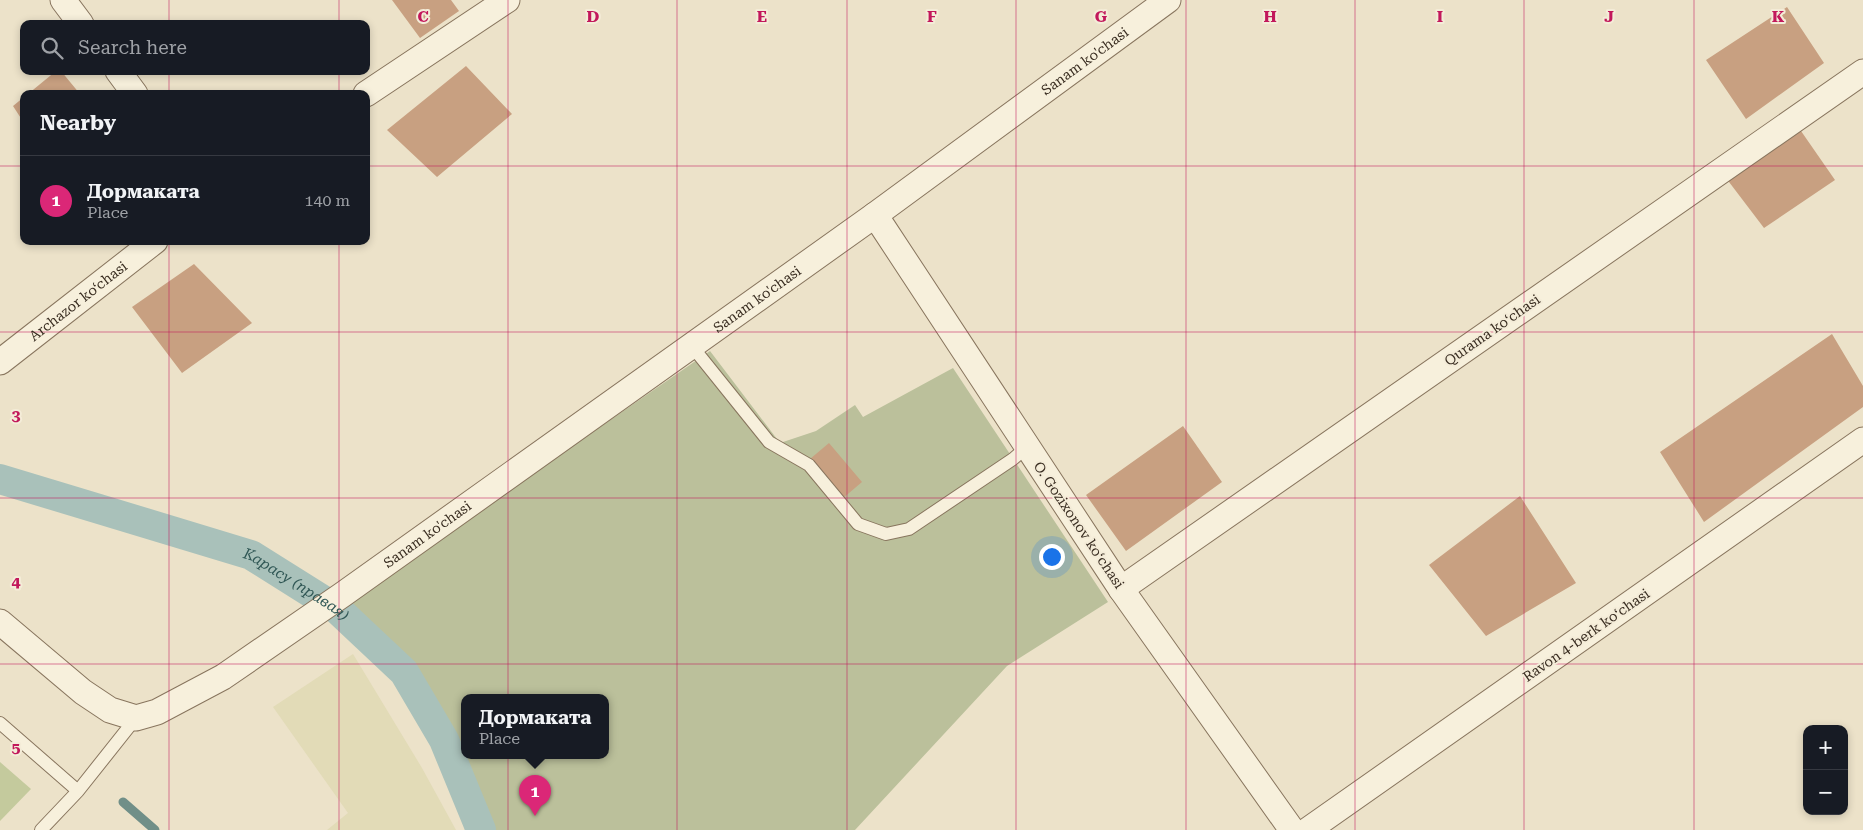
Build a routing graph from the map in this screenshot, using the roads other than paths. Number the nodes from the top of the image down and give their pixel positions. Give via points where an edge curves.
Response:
1 (63, 0) edge
2 (1168, 0) edge
3 (494, 3) edge
4 (78, 20) edge
5 (1863, 72) edge
6 (121, 75) edge
7 (132, 90) edge
8 (370, 91) edge
9 (875, 215) junction
10 (151, 245) edge
11 (691, 345) junction
12 (0, 362) edge
13 (1863, 440) edge
14 (1027, 447) junction
15 (1122, 589) junction
16 (0, 622) edge
17 (136, 718) junction
18 (0, 723) edge
19 (78, 792) junction
20 (41, 830) edge
21 (1292, 830) edge
22 (1308, 830) edge

1 - 4 street
2 - 9 street, Sanam ko'chasi
3 - 8 street
5 - 15 street, Qurama koʻchasi
6 - 7 street
9 - 11 street, Sanam ko'chasi
9 - 14 street, O. Gozixonov koʻchasi
10 - 12 street, Archazor ko‘chasi
11 - 14 lane via 769,442 808,465 858,524 886,534 909,529
11 - 17 street, Sanam ko'chasi via 223,677 157,712
13 - 22 street, Ravon 4-berk koʻchasi
14 - 15 street, O. Gozixonov koʻchasi
15 - 21 street, O. Gozixonov koʻchasi
16 - 17 street via 83,692 110,710
17 - 19 lane
18 - 19 lane
19 - 20 lane

